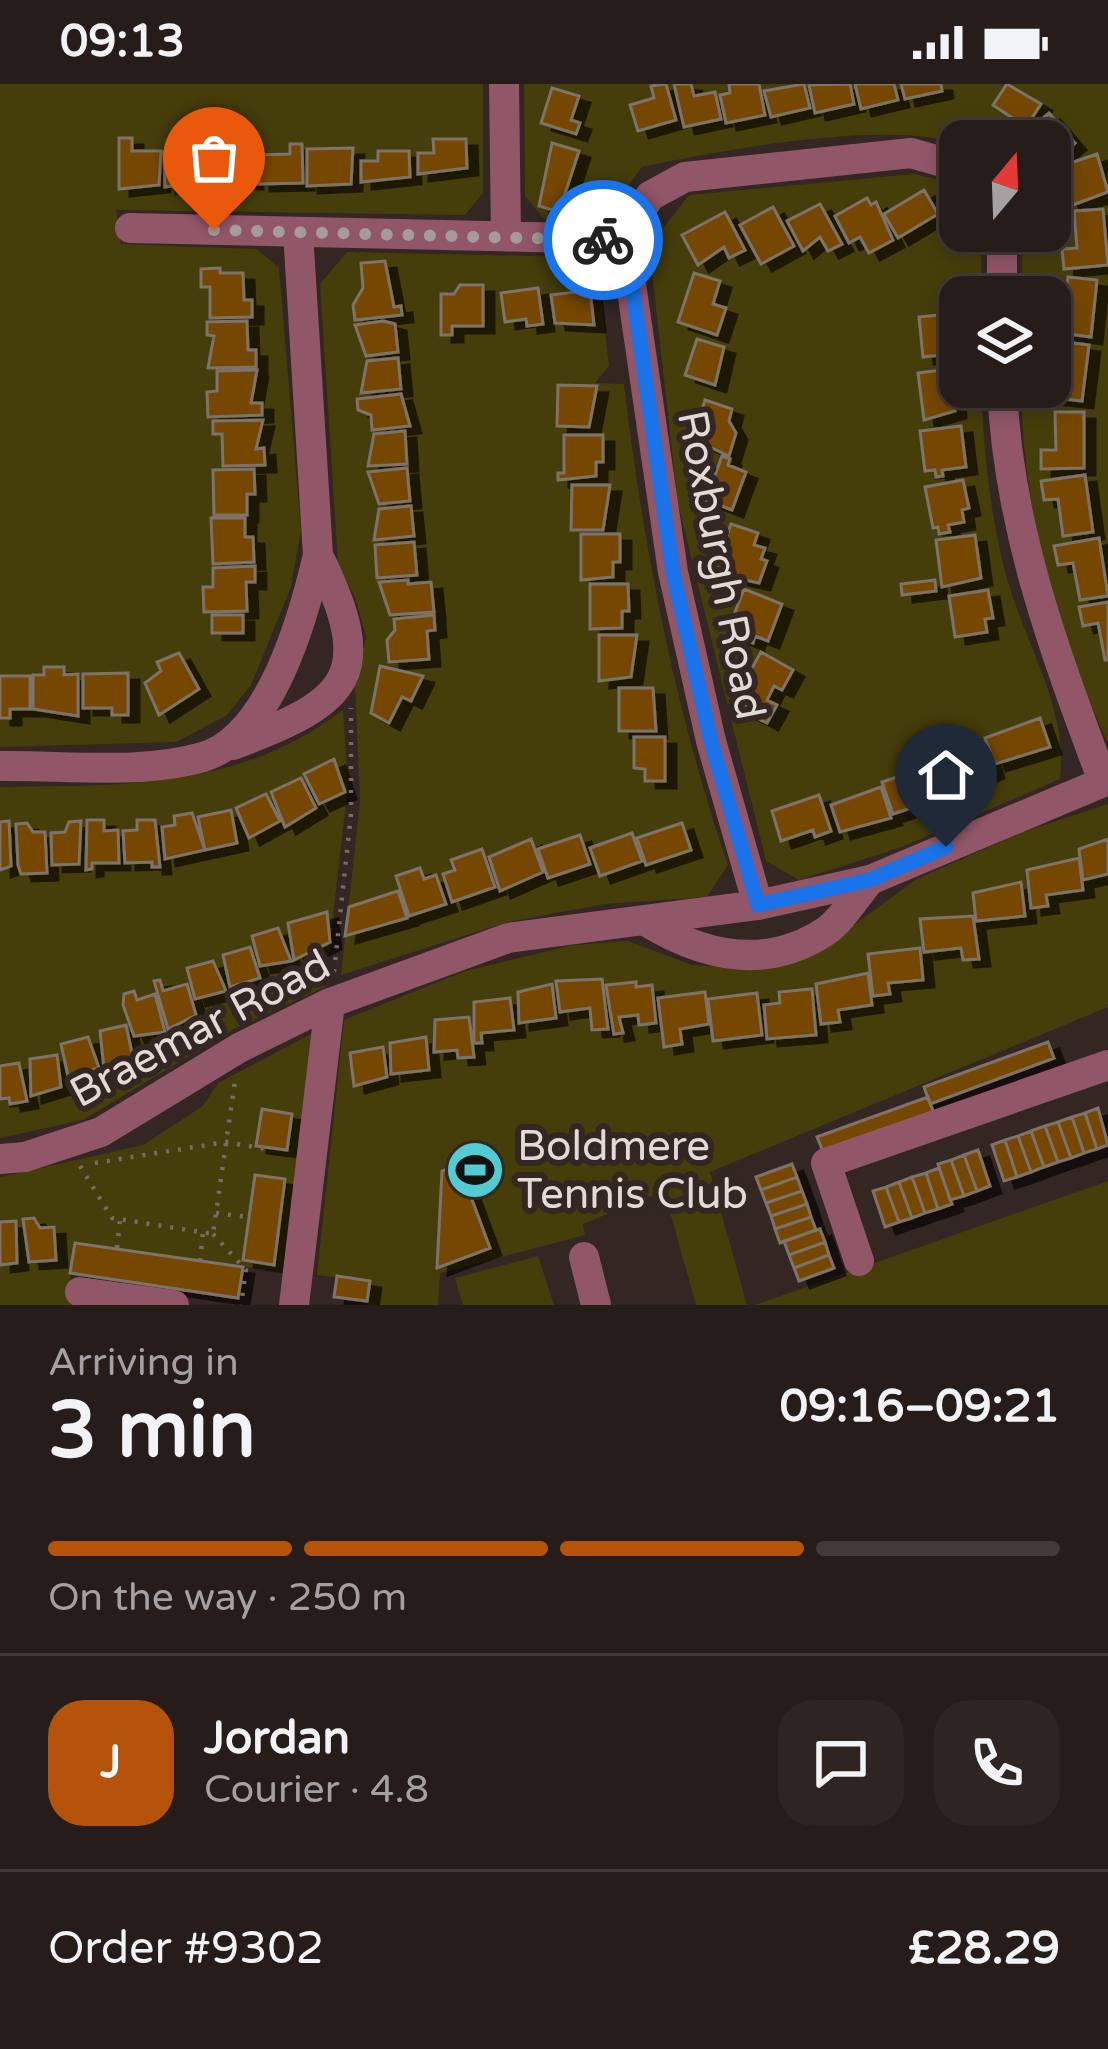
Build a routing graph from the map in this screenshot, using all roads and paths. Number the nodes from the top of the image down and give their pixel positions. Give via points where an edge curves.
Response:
1 (504, 84) edge
2 (939, 161) edge
3 (130, 228) dead end
4 (298, 232) junction
5 (506, 236) junction
6 (625, 236) junction
7 (1003, 408) edge
8 (318, 555) junction
9 (344, 673) junction
10 (218, 751) junction
11 (0, 766) edge
12 (1105, 781) edge
13 (870, 880) junction
14 (758, 905) junction
15 (647, 922) junction
16 (330, 1004) junction
17 (239, 1048) junction
18 (1108, 1065) edge
19 (226, 1142) junction
20 (266, 1149) dead end
21 (0, 1159) edge
22 (216, 1213) junction
23 (247, 1217) dead end
24 (120, 1219) junction
25 (203, 1232) junction
26 (213, 1234) junction
27 (117, 1249) dead end
28 (584, 1257) dead end
29 (200, 1261) dead end
30 (860, 1262) dead end
31 (80, 1292) dead end
32 (174, 1305) edge
33 (241, 1305) edge
34 (294, 1305) edge
35 (596, 1305) edge

1 - 5 street
2 - 6 street via 910,153 685,177 650,196
3 - 4 street
4 - 5 street
4 - 8 street
5 - 6 street
6 - 14 street, Roxburgh Road via 673,572
7 - 12 street via 1021,543
8 - 9 street via 349,625
8 - 10 street via 280,670 249,722
9 - 10 street via 313,713
9 - 16 path via 353,767
10 - 11 street via 170,764
12 - 13 street, Braemar Road
13 - 14 street, Braemar Road
13 - 15 street, Braemar Road via 829,929 777,952 699,951
14 - 15 street, Braemar Road
15 - 16 street, Braemar Road via 508,938
16 - 17 street, Braemar Road
16 - 34 street
17 - 19 path
17 - 21 street, Braemar Road via 101,1132
18 - 30 street via 826,1163
19 - 20 path
19 - 22 path
19 - 24 path via 78,1162 107,1214
22 - 23 path
22 - 26 path
24 - 25 path
24 - 27 path
25 - 26 path
25 - 29 path
26 - 33 path via 246,1270
28 - 35 street
31 - 32 street

